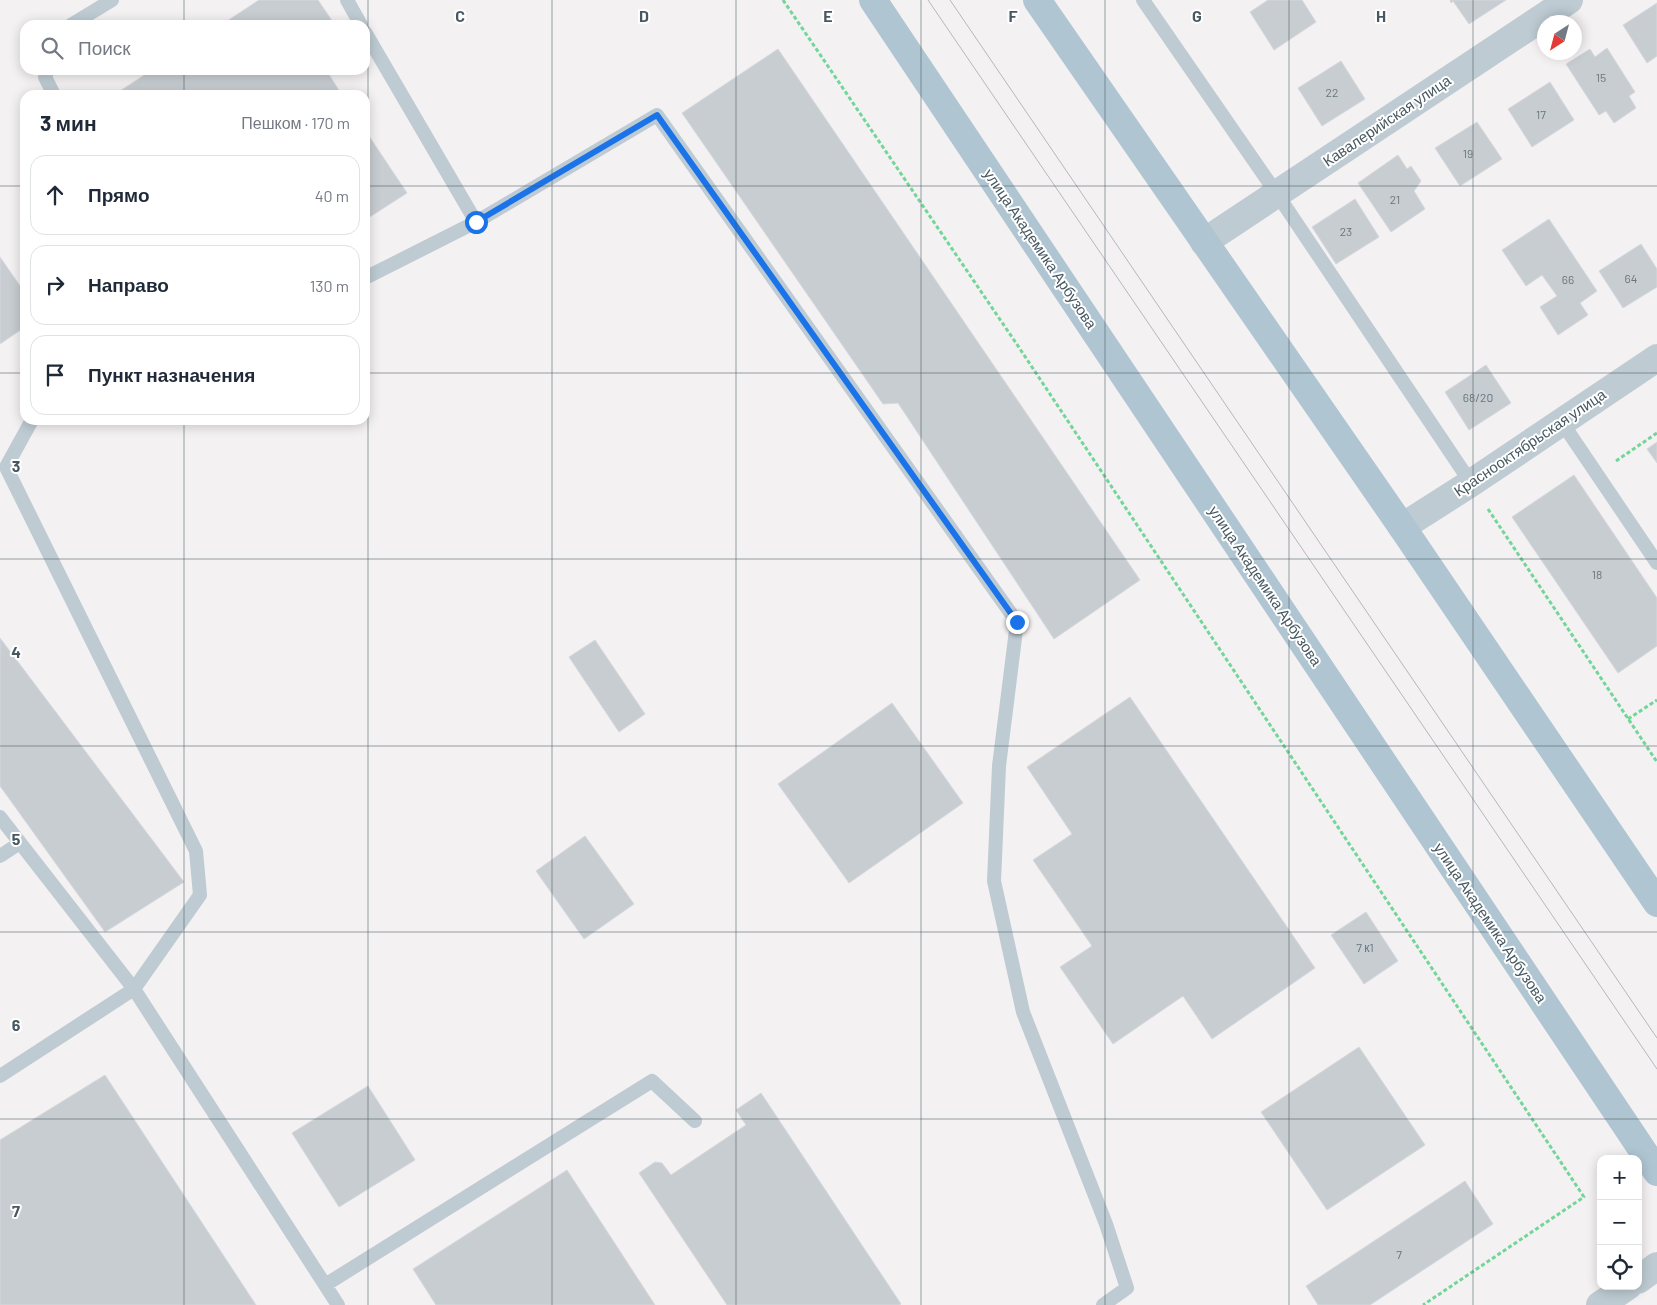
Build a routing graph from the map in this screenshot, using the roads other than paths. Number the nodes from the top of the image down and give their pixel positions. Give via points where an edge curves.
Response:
1 (112, 0) edge
2 (346, 0) edge
3 (873, 0) edge
4 (1037, 0) edge
5 (1143, 0) edge
6 (1569, 0) edge
7 (79, 20) edge
8 (358, 20) edge
9 (370, 41) edge
10 (46, 75) edge
11 (52, 90) edge
12 (1277, 194) junction
13 (476, 222) junction
14 (1204, 242) junction
15 (370, 275) edge
16 (1657, 358) edge
17 (1561, 422) junction
18 (29, 425) edge
19 (1471, 483) junction
20 (1402, 527) junction
21 (1656, 559) edge
22 (0, 817) edge
23 (20, 843) junction
24 (0, 856) edge
25 (1657, 903) edge
26 (134, 989) junction
27 (0, 1076) edge
28 (695, 1120) dead end
29 (1657, 1172) edge
30 (1657, 1266) edge
31 (1642, 1277) edge
32 (325, 1286) junction
33 (1622, 1290) edge
34 (338, 1305) edge
35 (1102, 1305) edge
36 (1600, 1305) edge

1 - 7 lane
2 - 8 lane
3 - 29 main road, улица Академика Арбузова
4 - 14 main road
5 - 12 lane
6 - 12 street, Кавалерийская улица
9 - 13 lane
10 - 11 lane
12 - 14 street, Кавалерийская улица
12 - 19 lane
13 - 15 lane
13 - 35 lane via 657,115 1017,622 999,766 994,881 1023,1012 1106,1224 1127,1288
14 - 20 main road
16 - 17 street, Краснооктябрьская улица
17 - 19 street, Краснооктябрьская улица
17 - 21 lane
18 - 26 lane via 6,467 196,851 200,895
19 - 20 street, Краснооктябрьская улица
20 - 25 main road
22 - 23 lane
23 - 24 lane
23 - 26 lane
26 - 27 lane
26 - 32 lane
28 - 32 lane via 652,1081
30 - 31 street
32 - 34 lane
33 - 36 street

